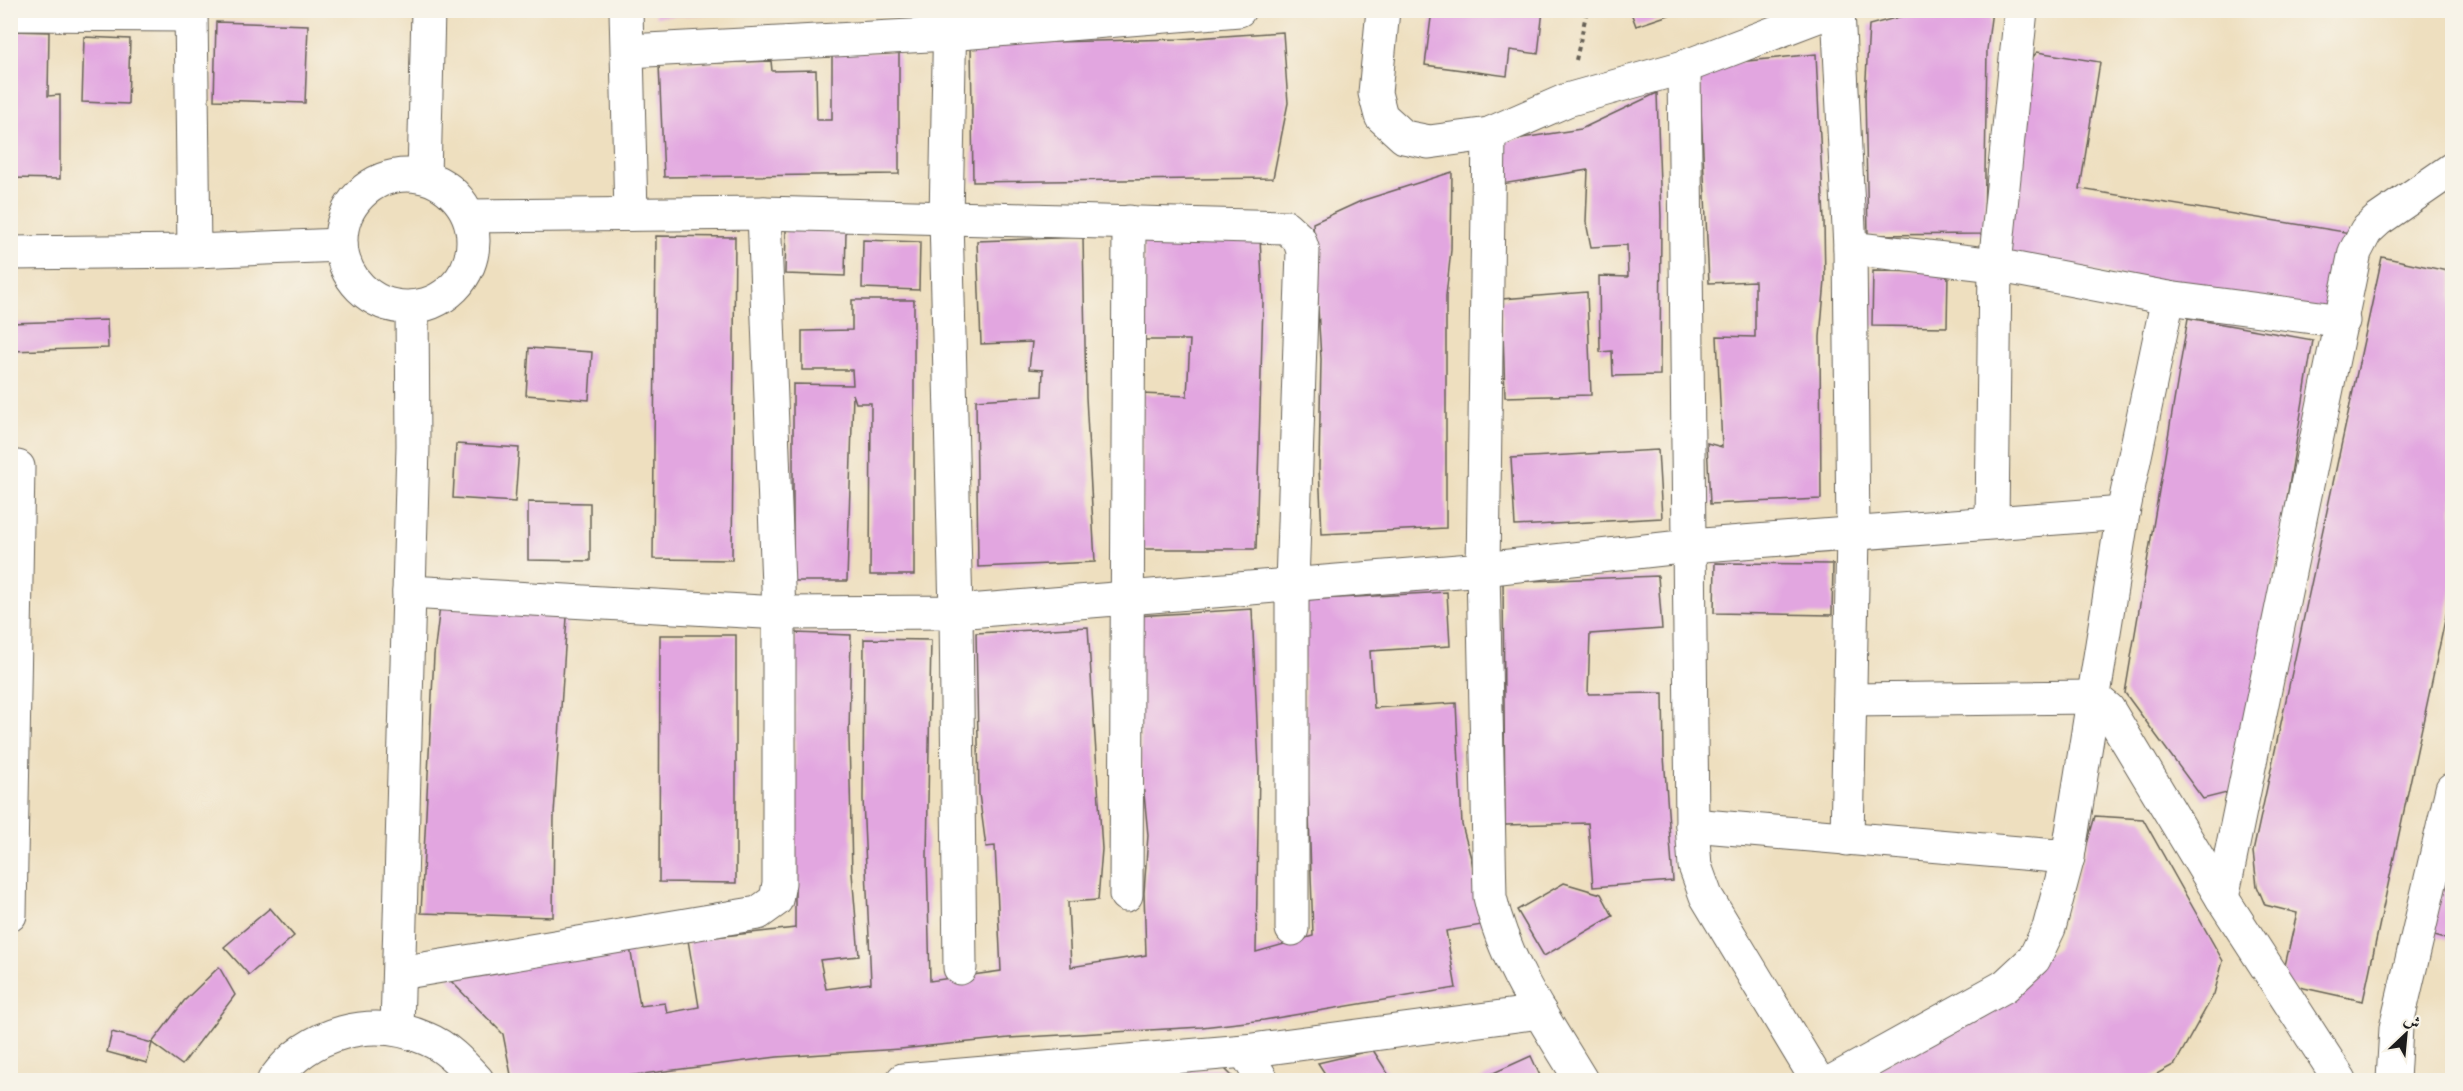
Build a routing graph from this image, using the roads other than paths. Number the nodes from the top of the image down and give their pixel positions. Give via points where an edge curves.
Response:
1 (428, 10) edge
2 (626, 10) edge
3 (1239, 10) edge
4 (1383, 10) edge
5 (1836, 10) edge
6 (2021, 10) edge
7 (191, 13) edge
8 (10, 14) edge
9 (949, 22) edge
10 (628, 51) junction
11 (1684, 67) junction
12 (1489, 134) junction
13 (2452, 169) edge
14 (424, 177) junction
15 (764, 213) junction
16 (631, 214) junction
17 (469, 216) junction
18 (946, 219) junction
19 (1129, 222) junction
20 (341, 245) junction
21 (1850, 248) junction
22 (194, 251) junction
23 (10, 253) edge
24 (1995, 265) junction
25 (2168, 298) junction
26 (412, 307) junction
27 (2343, 321) junction
28 (10, 466) edge
29 (2123, 513) junction
30 (1992, 522) junction
31 (1853, 534) junction
32 (1690, 546) junction
33 (1483, 569) junction
34 (1292, 584) junction
35 (409, 592) junction
36 (1125, 599) junction
37 (956, 612) junction
38 (779, 613) junction
39 (2093, 697) junction
40 (1850, 700) junction
41 (2452, 789) edge
42 (1692, 825) junction
43 (1847, 839) junction
44 (2446, 841) edge
45 (2068, 857) junction
46 (1126, 895) dead end
47 (2222, 898) junction
48 (10, 915) edge
49 (1292, 928) dead end
50 (960, 968) dead end
51 (400, 973) junction
52 (1540, 1012) junction
53 (397, 1029) junction
54 (1245, 1051) junction
55 (274, 1080) edge
56 (477, 1080) edge
57 (903, 1080) edge
58 (1262, 1080) edge
59 (1581, 1080) edge
60 (1817, 1080) edge
61 (1835, 1080) edge
62 (2340, 1080) edge
63 (2393, 1080) edge

1 - 14 street
2 - 10 street
3 - 9 street
4 - 12 street via 1375,93 1381,116 1404,137 1429,142
5 - 11 street
5 - 21 street
6 - 24 street
7 - 8 street
7 - 22 street
9 - 10 street
9 - 18 street
10 - 16 street
11 - 12 street via 1567,100
11 - 32 street
12 - 33 street
13 - 27 street via 2366,231 2355,252
14 - 17 street via 442,184 458,198
14 - 20 street via 402,175 382,179 365,190 351,205 343,224
15 - 16 street
15 - 18 street
15 - 38 street
16 - 17 street
17 - 26 street via 474,237 464,276 432,303
18 - 19 street
18 - 37 street
19 - 34 street via 1286,227 1299,239 1303,251
19 - 36 street
20 - 22 street
20 - 26 street via 345,266 372,297 391,305
21 - 24 street
21 - 31 street
22 - 23 street
24 - 25 street
24 - 30 street
25 - 27 street
25 - 29 street
26 - 35 street
27 - 47 street
28 - 48 street via 18,467
29 - 30 street
29 - 39 street
30 - 31 street
31 - 32 street
31 - 40 street
32 - 33 street
32 - 42 street
33 - 34 street
33 - 52 street via 1490,897 1497,930
34 - 36 street
34 - 49 street
35 - 38 street
35 - 51 street
36 - 37 street
36 - 46 street
37 - 38 street
37 - 50 street
38 - 51 street via 776,900 758,913
39 - 40 street
39 - 45 street
39 - 47 street via 2108,709
40 - 43 street
41 - 44 street
42 - 43 street
42 - 60 street via 1695,866 1706,896
43 - 45 street
44 - 63 street via 2396,1028
45 - 61 street via 2049,928 2027,966 2005,986
47 - 62 street
51 - 53 street
52 - 54 street
52 - 59 street
53 - 55 street via 357,1028 318,1040 286,1064
53 - 56 street via 429,1039 457,1058
54 - 57 street
54 - 58 street

